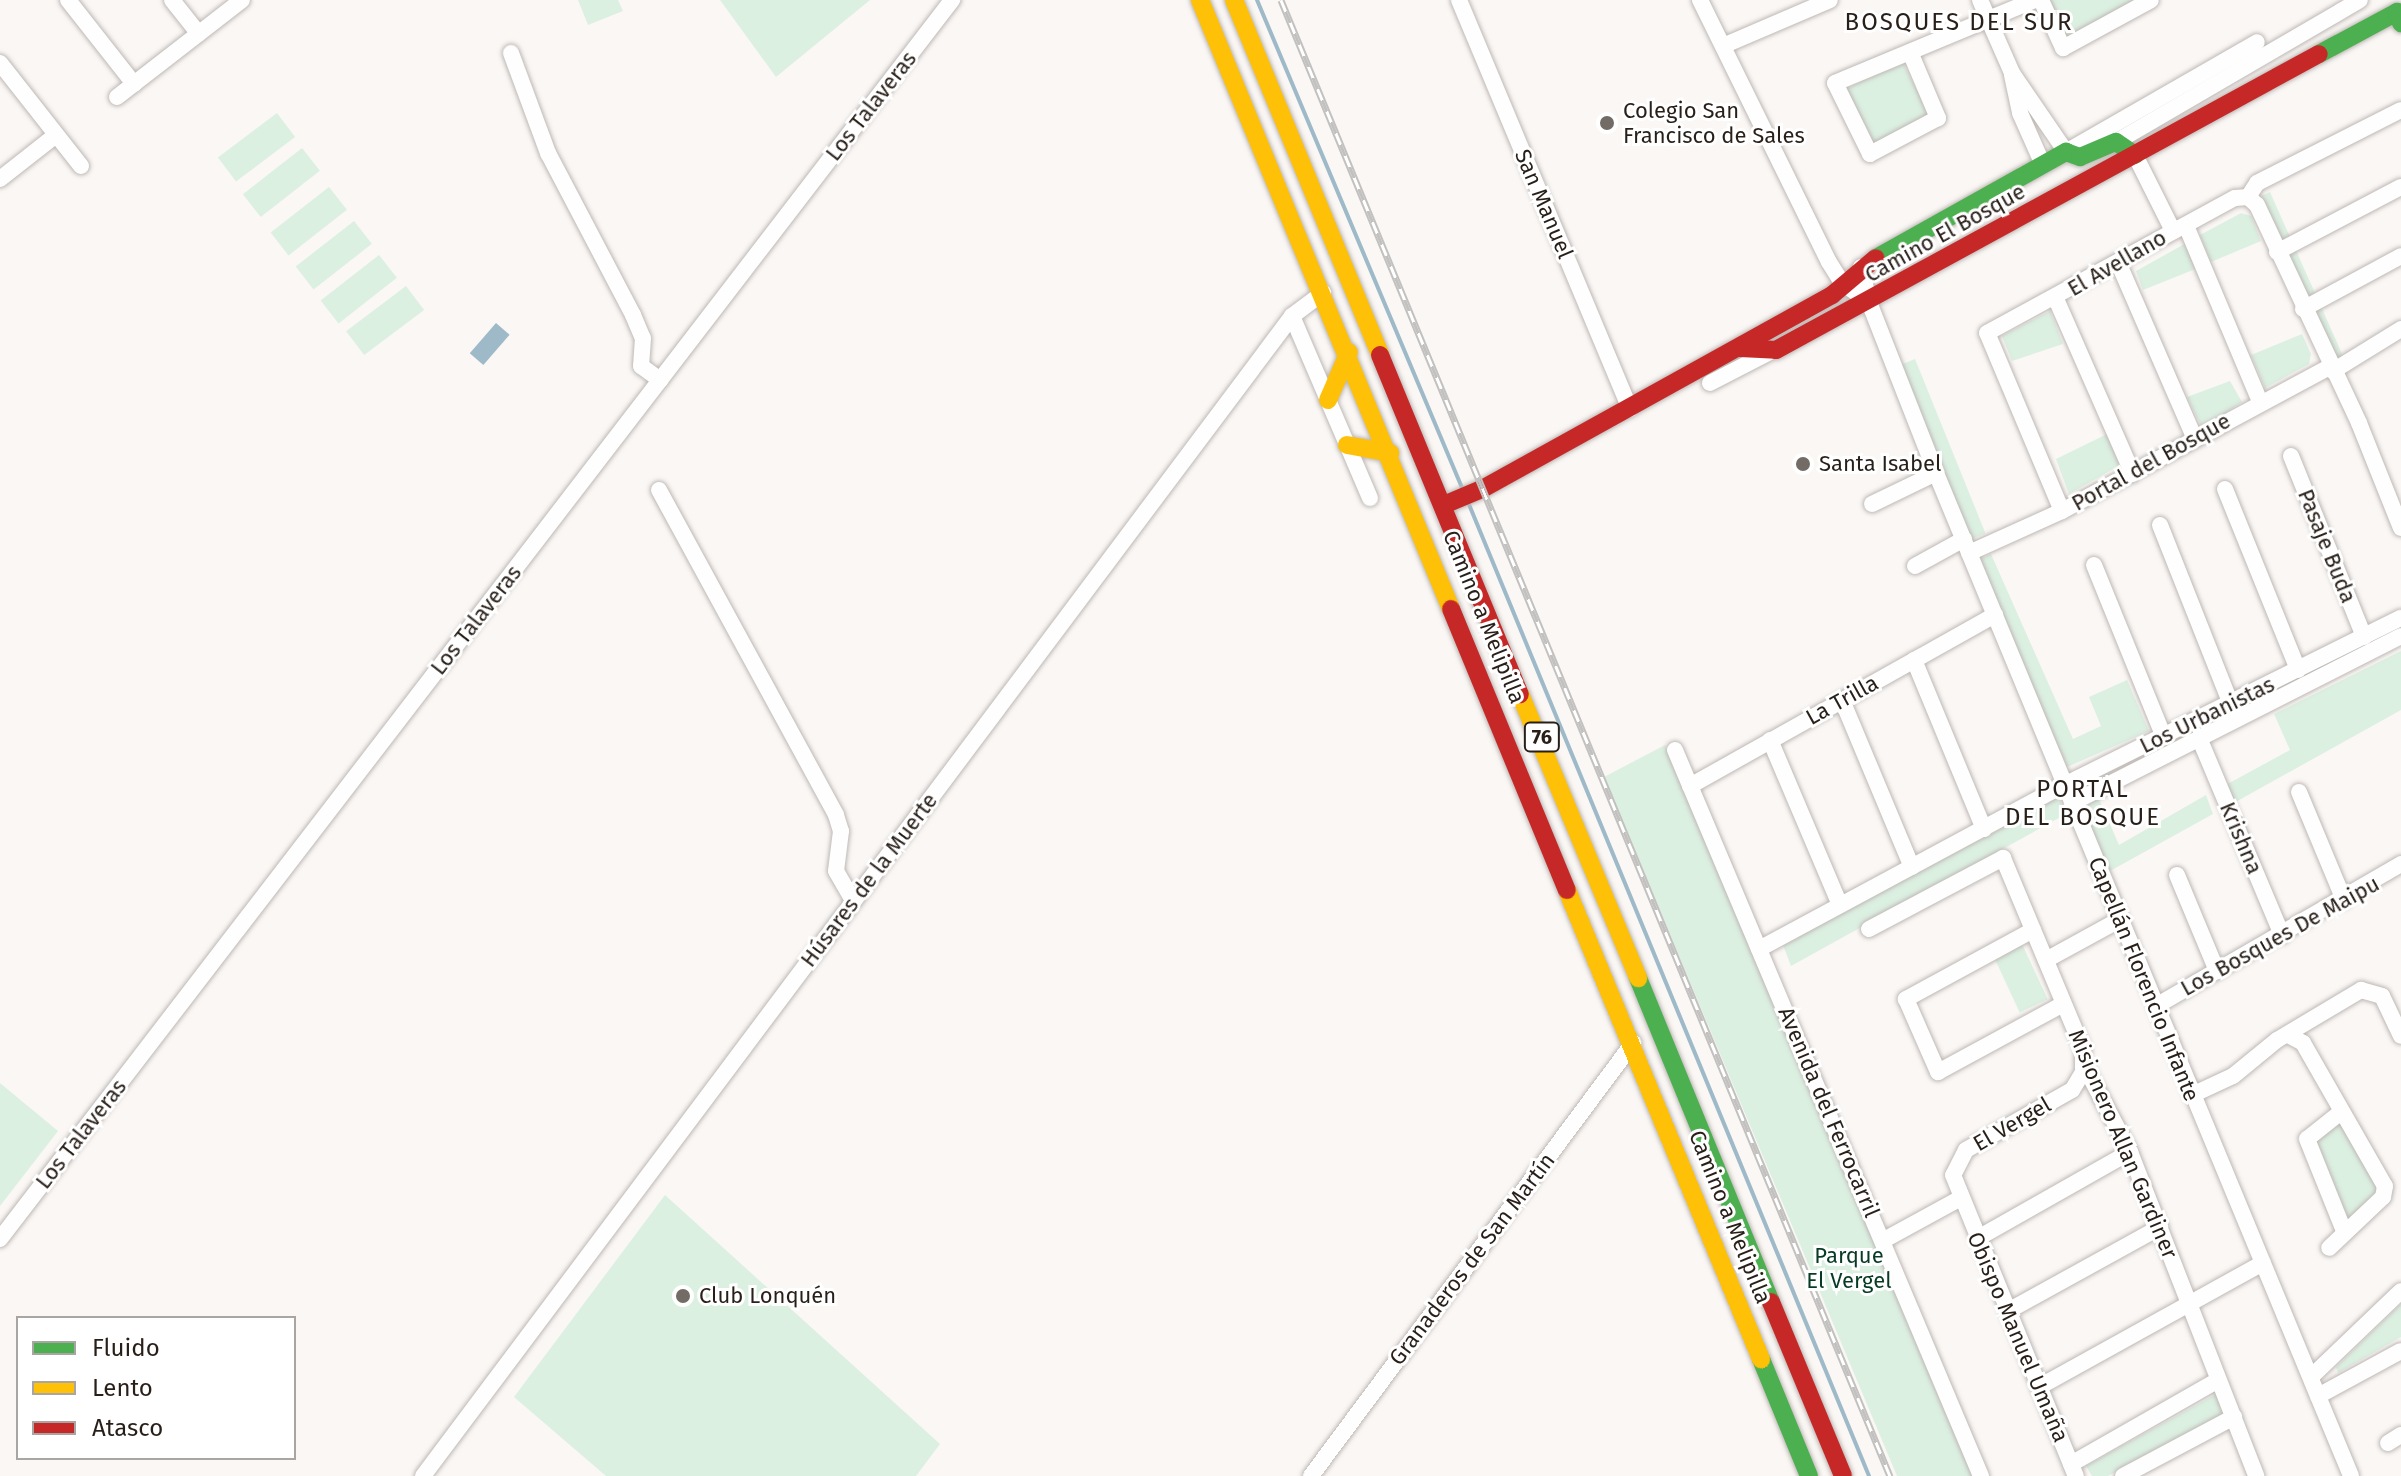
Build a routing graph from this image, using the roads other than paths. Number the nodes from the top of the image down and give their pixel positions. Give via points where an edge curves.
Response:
1 (68, 0) edge
2 (172, 0) edge
3 (242, 0) edge
4 (952, 0) edge
5 (1200, 0) edge
6 (1234, 0) edge
7 (1459, 0) edge
8 (1700, 0) edge
9 (1830, 0) edge
10 (1980, 0) edge
11 (2034, 0) edge
12 (2041, 0) edge
13 (2151, 0) edge
14 (2360, 0) edge
15 (2397, 12) edge
16 (1989, 19) junction
17 (199, 34) junction
18 (2257, 42) dead end
19 (1725, 45) junction
20 (1910, 52) junction
21 (511, 53) dead end
22 (0, 63) edge
23 (2012, 73) junction
24 (134, 84) junction
25 (117, 97) dead end
26 (2401, 110) edge
27 (56, 135) junction
28 (2116, 142) junction
29 (2066, 152) junction
30 (2135, 155) junction
31 (2043, 165) junction
32 (81, 166) dead end
33 (0, 179) edge
34 (2401, 187) edge
35 (2248, 197) junction
36 (2180, 230) junction
37 (2277, 252) junction
38 (2401, 256) edge
39 (2118, 262) junction
40 (1861, 267) junction
41 (1842, 283) junction
42 (1323, 293) junction
43 (2056, 299) junction
44 (1869, 302) junction
45 (2303, 309) junction
46 (1292, 316) junction
47 (2401, 329) edge
48 (1739, 348) junction
49 (1776, 350) junction
50 (1349, 352) junction
51 (2332, 368) junction
52 (660, 380) junction
53 (1710, 383) dead end
54 (1328, 400) junction
55 (2260, 402) junction
56 (1630, 409) junction
57 (2195, 439) junction
58 (1347, 445) junction
59 (1390, 453) junction
60 (2291, 456) dead end
61 (1936, 473) junction
62 (2133, 474) junction
63 (2225, 489) dead end
64 (659, 490) dead end
65 (1370, 498) dead end
66 (1460, 499) junction
67 (1872, 504) dead end
68 (2062, 511) junction
69 (2160, 525) dead end
70 (2401, 528) edge
71 (1967, 546) junction
72 (2094, 565) dead end
73 (1915, 566) dead end
74 (1995, 615) junction
75 (2401, 618) edge
76 (2401, 636) edge
77 (2364, 637) junction
78 (1914, 660) junction
79 (2298, 670) junction
80 (1842, 700) junction
81 (2231, 704) junction
82 (2164, 737) junction
83 (1770, 740) junction
84 (2200, 740) junction
85 (1675, 750) dead end
86 (2064, 785) junction
87 (1690, 786) junction
88 (2299, 792) dead end
89 (2072, 803) junction
90 (1984, 829) junction
91 (2401, 864) edge
92 (1912, 867) junction
93 (2177, 875) dead end
94 (853, 900) junction
95 (2344, 900) junction
96 (1840, 905) junction
97 (2119, 920) junction
98 (1869, 929) dead end
99 (2033, 930) junction
100 (2282, 935) junction
101 (1759, 949) junction
102 (2046, 960) junction
103 (2217, 971) junction
104 (2063, 1004) junction
105 (2156, 1006) junction
106 (2290, 1036) junction
107 (2401, 1036) edge
108 (1633, 1043) junction
109 (2084, 1065) junction
110 (2192, 1095) junction
111 (2341, 1112) junction
112 (2130, 1152) junction
113 (1959, 1199) junction
114 (2160, 1227) junction
115 (2344, 1231) junction
116 (1978, 1238) junction
117 (0, 1239) edge
118 (1884, 1240) junction
119 (2329, 1248) dead end
120 (2263, 1263) junction
121 (2401, 1291) edge
122 (2189, 1302) junction
123 (2008, 1311) junction
124 (2401, 1351) edge
125 (2311, 1377) junction
126 (2218, 1380) junction
127 (2039, 1387) junction
128 (2318, 1396) junction
129 (2234, 1417) junction
130 (2074, 1470) edge
131 (423, 1476) edge
132 (1311, 1476) edge
133 (1809, 1476) edge
134 (1843, 1476) edge
135 (1981, 1476) edge
136 (2123, 1476) edge
137 (2256, 1476) edge
138 (2351, 1476) edge

1 - 24 street
2 - 17 street
3 - 17 street
4 - 52 street, Los Talaveras
5 - 42 main road, Camino a Melipilla / 76
6 - 66 main road, Camino a Melipilla / 76
7 - 56 street, San Manuel
8 - 19 street
9 - 19 street
10 - 16 street
11 - 16 street
12 - 13 street via 2063,48
14 - 28 street, Camino El Bosque
15 - 30 main road, Camino El Bosque
16 - 20 street
16 - 23 street
17 - 24 street
18 - 29 street, Camino El Bosque
19 - 41 street
20 - 20 street via 1835,83 1870,154 1938,118
21 - 52 street via 548,153 638,326 641,366
22 - 27 street
23 - 29 street
23 - 31 street via 2020,113
24 - 25 street
26 - 35 street, El Avellano via 2257,183
27 - 32 street
27 - 33 street
28 - 29 main road, Camino El Bosque via 2080,157
28 - 30 main road
29 - 31 main road, Camino El Bosque
30 - 36 street
30 - 44 main road, Camino El Bosque
31 - 40 main road, Camino El Bosque
34 - 37 street
35 - 36 street, El Avellano via 2235,198
35 - 37 street via 2257,205
36 - 39 street, El Avellano
36 - 55 street
37 - 45 street
38 - 45 street
39 - 43 street, El Avellano
39 - 57 street
40 - 41 main road, Camino El Bosque
40 - 44 street, Capellán Florencio Infante
41 - 44 street
41 - 48 main road, Camino El Bosque via 1832,295
42 - 46 street, Húsares de la Muerte
42 - 50 main road, Camino a Melipilla / 76
43 - 62 street
43 - 68 street, El Avellano via 1987,333
44 - 49 main road, Camino El Bosque
44 - 61 street, Capellán Florencio Infante
45 - 51 street
46 - 54 street
46 - 94 street, Húsares de la Muerte
47 - 51 street, Portal del Bosque
48 - 49 main road
48 - 56 main road, Camino El Bosque
49 - 53 street, Camino El Bosque
50 - 54 main road
50 - 59 main road, Camino a Melipilla / 76
51 - 55 street, Portal del Bosque
51 - 70 street
52 - 117 street, Los Talaveras
54 - 58 street
55 - 57 street, Portal del Bosque
56 - 66 main road, Camino El Bosque
57 - 62 street, Portal del Bosque
58 - 59 main road
58 - 65 street
59 - 108 main road, Camino a Melipilla / 76
60 - 77 street, Pasaje Buda
61 - 67 street
61 - 71 street, Capellán Florencio Infante
62 - 68 street, Portal del Bosque
63 - 79 street
64 - 94 street via 836,815 841,831 836,871
66 - 134 main road, Camino a Melipilla / 76
68 - 71 street, Portal del Bosque
69 - 81 street
71 - 73 street, Portal del Bosque
71 - 74 street, Capellán Florencio Infante
72 - 82 street
74 - 78 street, La Trilla
74 - 86 street, Capellán Florencio Infante
75 - 77 street, Los Urbanistas
76 - 84 street, Los Urbanistas
77 - 79 street, Los Urbanistas
78 - 80 street, La Trilla
78 - 90 street
79 - 81 street, Los Urbanistas
80 - 83 street, La Trilla
80 - 92 street
81 - 82 street, Los Urbanistas
82 - 86 street, Los Urbanistas
83 - 87 street, La Trilla
83 - 96 street
84 - 89 street, Los Urbanistas
84 - 100 street, Krishna
85 - 87 street, Avenida del Ferrocarril
86 - 89 street, Capellán Florencio Infante
86 - 90 street, Los Urbanistas
87 - 101 street, Avenida del Ferrocarril
88 - 95 street
89 - 97 street, Capellán Florencio Infante
90 - 92 street, Los Urbanistas
91 - 95 street, Los Bosques De Maipu
92 - 96 street, Los Urbanistas
93 - 103 street
94 - 131 street, Húsares de la Muerte
95 - 100 street, Los Bosques De Maipu
96 - 101 street, Los Urbanistas
97 - 102 street
97 - 105 street, Capellán Florencio Infante
98 - 99 street, Misionero Allan Gardiner via 2003,858
99 - 102 street, Misionero Allan Gardiner
99 - 104 street via 1906,999 1938,1072
100 - 103 street, Los Bosques De Maipu
101 - 118 street, Avenida del Ferrocarril
102 - 104 street, Misionero Allan Gardiner
103 - 105 street, Los Bosques De Maipu
104 - 109 street, Misionero Allan Gardiner via 2083,1049
105 - 110 street, Capellán Florencio Infante
106 - 107 street via 2356,992 2369,990 2387,1003
106 - 110 street via 2277,1040 2233,1076
106 - 111 street via 2303,1043
108 - 132 street, Granaderos de San Martín
108 - 133 main road, Camino a Melipilla / 76
109 - 112 street, Misionero Allan Gardiner
109 - 113 street, El Vergel via 2072,1090 1966,1150 1953,1175
110 - 120 street, Capellán Florencio Infante
111 - 115 street via 2307,1139
111 - 115 street via 2351,1120 2386,1190
112 - 114 street, Misionero Allan Gardiner
112 - 116 street
113 - 116 street, Obispo Manuel Umaña
113 - 118 street
114 - 122 street, Misionero Allan Gardiner
114 - 123 street
115 - 119 street
116 - 123 street, Obispo Manuel Umaña
118 - 135 street, Avenida del Ferrocarril
120 - 122 street
120 - 125 street, Capellán Florencio Infante
121 - 125 street
122 - 126 street, Misionero Allan Gardiner
122 - 127 street
123 - 127 street, Obispo Manuel Umaña
124 - 128 street
125 - 128 street, Capellán Florencio Infante
126 - 129 street, Misionero Allan Gardiner
126 - 130 street
127 - 130 street, Obispo Manuel Umaña
128 - 138 street, Capellán Florencio Infante
129 - 136 street
129 - 137 street, Misionero Allan Gardiner

